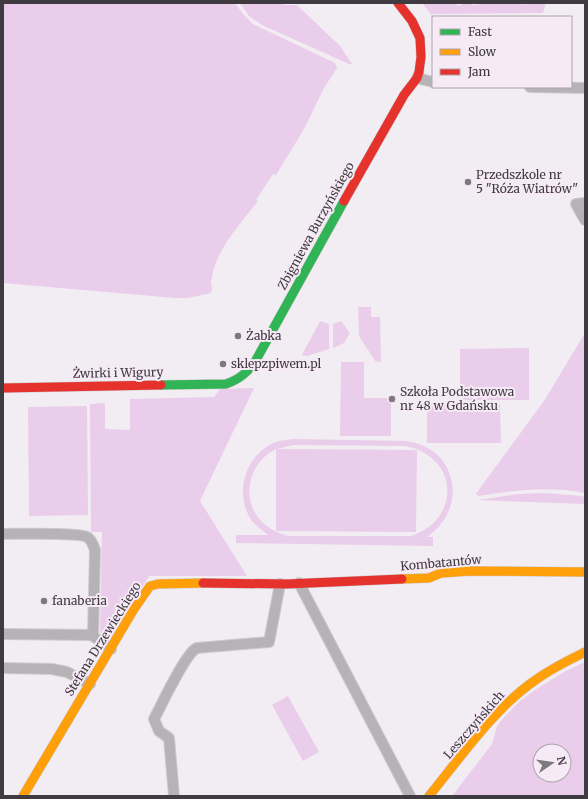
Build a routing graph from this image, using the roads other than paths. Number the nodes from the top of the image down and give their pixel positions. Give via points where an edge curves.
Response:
1 (398, 3) edge
2 (417, 78) junction
3 (432, 82) edge
4 (572, 88) edge
5 (585, 88) edge
6 (585, 203) edge
7 (585, 220) edge
8 (233, 382) joint
9 (3, 388) edge
10 (3, 534) edge
11 (585, 572) edge
12 (299, 583) junction
13 (280, 584) junction
14 (3, 634) edge
15 (93, 636) junction
16 (110, 649) junction
17 (585, 652) edge
18 (3, 668) edge
19 (90, 684) junction
20 (23, 796) edge
21 (174, 796) edge
22 (410, 796) edge
23 (429, 796) edge

1 - 2 street, Zbigniewa Burzyńskiego via 412,21 420,38 420,65
2 - 3 street
2 - 8 street, Zbigniewa Burzyńskiego via 400,102 256,358 246,374
4 - 5 street
6 - 7 street via 576,204
8 - 9 street, Żwirki i Wigury
10 - 15 street via 74,535 92,541 95,550
11 - 12 street, Kombatantów via 441,573 429,578
12 - 13 street, Stefana Drzewieckiego
12 - 22 street
13 - 16 street, Stefana Drzewieckiego via 150,586
13 - 21 street via 269,642 193,649 154,719 159,731 169,738
14 - 15 street
15 - 16 street
16 - 19 street, Stefana Drzewieckiego
17 - 23 street, Leszczyńskich via 536,679 513,698 492,719
18 - 19 street via 52,669 67,672
19 - 20 street, Stefana Drzewieckiego

